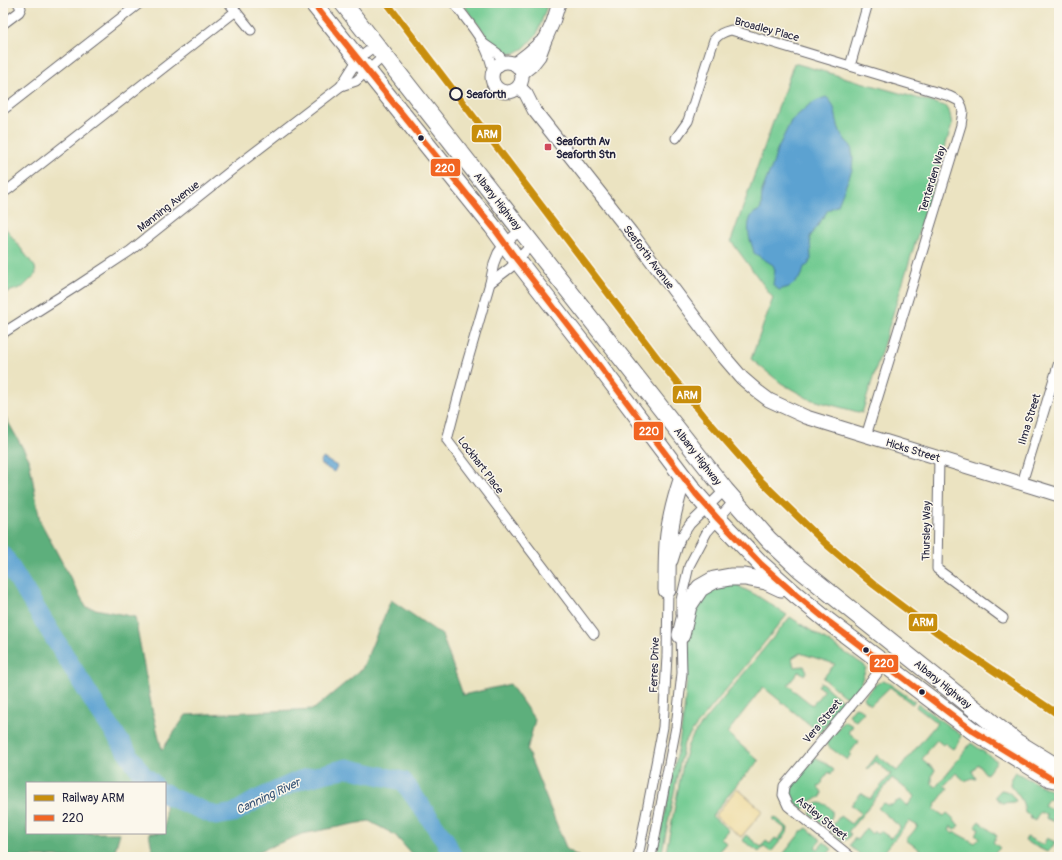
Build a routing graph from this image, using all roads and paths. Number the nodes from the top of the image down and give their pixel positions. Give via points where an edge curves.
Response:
1 (18, 3) edge
2 (140, 3) edge
3 (229, 3) edge
4 (313, 3) edge
5 (342, 3) edge
6 (454, 3) edge
7 (559, 3) edge
8 (868, 3) edge
9 (236, 12) junction
10 (3, 24) edge
11 (250, 30) dead end
12 (484, 44) junction
13 (380, 51) junction
14 (363, 65) junction
15 (514, 66) junction
16 (850, 66) junction
17 (493, 72) junction
18 (341, 86) junction
19 (519, 87) junction
20 (506, 93) junction
21 (3, 110) edge
22 (534, 110) junction
23 (676, 138) dead end
24 (3, 193) edge
25 (521, 230) junction
26 (505, 243) junction
27 (532, 244) junction
28 (517, 260) junction
29 (490, 283) junction
30 (3, 333) edge
31 (1059, 362) edge
32 (769, 400) joint
33 (866, 436) junction
34 (939, 458) junction
35 (682, 477) junction
36 (1022, 483) junction
37 (1059, 495) edge
38 (729, 496) junction
39 (707, 507) junction
40 (718, 519) junction
41 (667, 590) junction
42 (796, 595) junction
43 (1003, 618) dead end
44 (594, 634) dead end
45 (681, 635) junction
46 (884, 664) junction
47 (1059, 770) edge
48 (1059, 780) edge
49 (783, 795) joint
50 (638, 857) edge
51 (651, 857) edge
52 (851, 857) edge

1 - 10 street via 21,8 19,12
2 - 21 street
3 - 9 street
4 - 14 highway, Albany Highway
5 - 13 highway, Albany Highway
6 - 12 street
7 - 15 street via 539,56 532,65
8 - 16 street
9 - 11 street
9 - 24 street
12 - 15 street
12 - 17 street
13 - 14 street, Manning Avenue
13 - 14 street, Manning Avenue
13 - 25 highway, Albany Highway
14 - 18 street, Manning Avenue
14 - 18 street, Manning Avenue via 356,81
14 - 26 highway, Albany Highway
15 - 17 street via 499,64
15 - 19 street via 523,78
16 - 23 street, Broadley Place via 731,30 724,32 714,40 688,121
16 - 33 street, Tenterden Way via 949,96 959,101 963,111
17 - 20 street via 494,85
18 - 30 street, Manning Avenue via 130,251
19 - 20 street
19 - 22 street, Seaforth Avenue via 526,94
20 - 22 street, Seaforth Avenue
22 - 32 street, Seaforth Avenue via 724,357 742,378
25 - 26 street, Lockhart Place
25 - 27 highway, Albany Highway
26 - 28 highway, Albany Highway
26 - 29 street, Lockhart Place via 494,263
27 - 28 street
27 - 38 highway, Albany Highway
28 - 29 street
28 - 35 highway, Albany Highway
29 - 44 street, Lockhart Place via 447,440
31 - 36 street, Ilma Street
32 - 33 street, Hicks Street via 806,417
33 - 34 street, Hicks Street
34 - 36 street, Hicks Street
34 - 43 street, Thursley Way via 937,569
35 - 39 highway, Albany Highway
35 - 41 highway via 670,522
36 - 37 street, Hicks Street
38 - 39 street, Ferres Drive
38 - 40 street
38 - 47 highway, Albany Highway via 769,540 800,569 1016,742
39 - 40 highway, Albany Highway
39 - 41 street, Ferres Drive via 690,524 680,539
40 - 42 highway, Albany Highway via 761,564
40 - 45 street via 707,532 688,566 681,600
41 - 50 street, Ferres Drive via 663,727
42 - 45 highway via 766,581 745,577 714,580 700,588 688,606
42 - 46 highway, Albany Highway
45 - 51 street via 682,673 676,727
46 - 48 highway, Albany Highway via 973,731 1050,778
46 - 49 street, Vera Street via 784,786
49 - 52 street, Astley Street via 788,806

